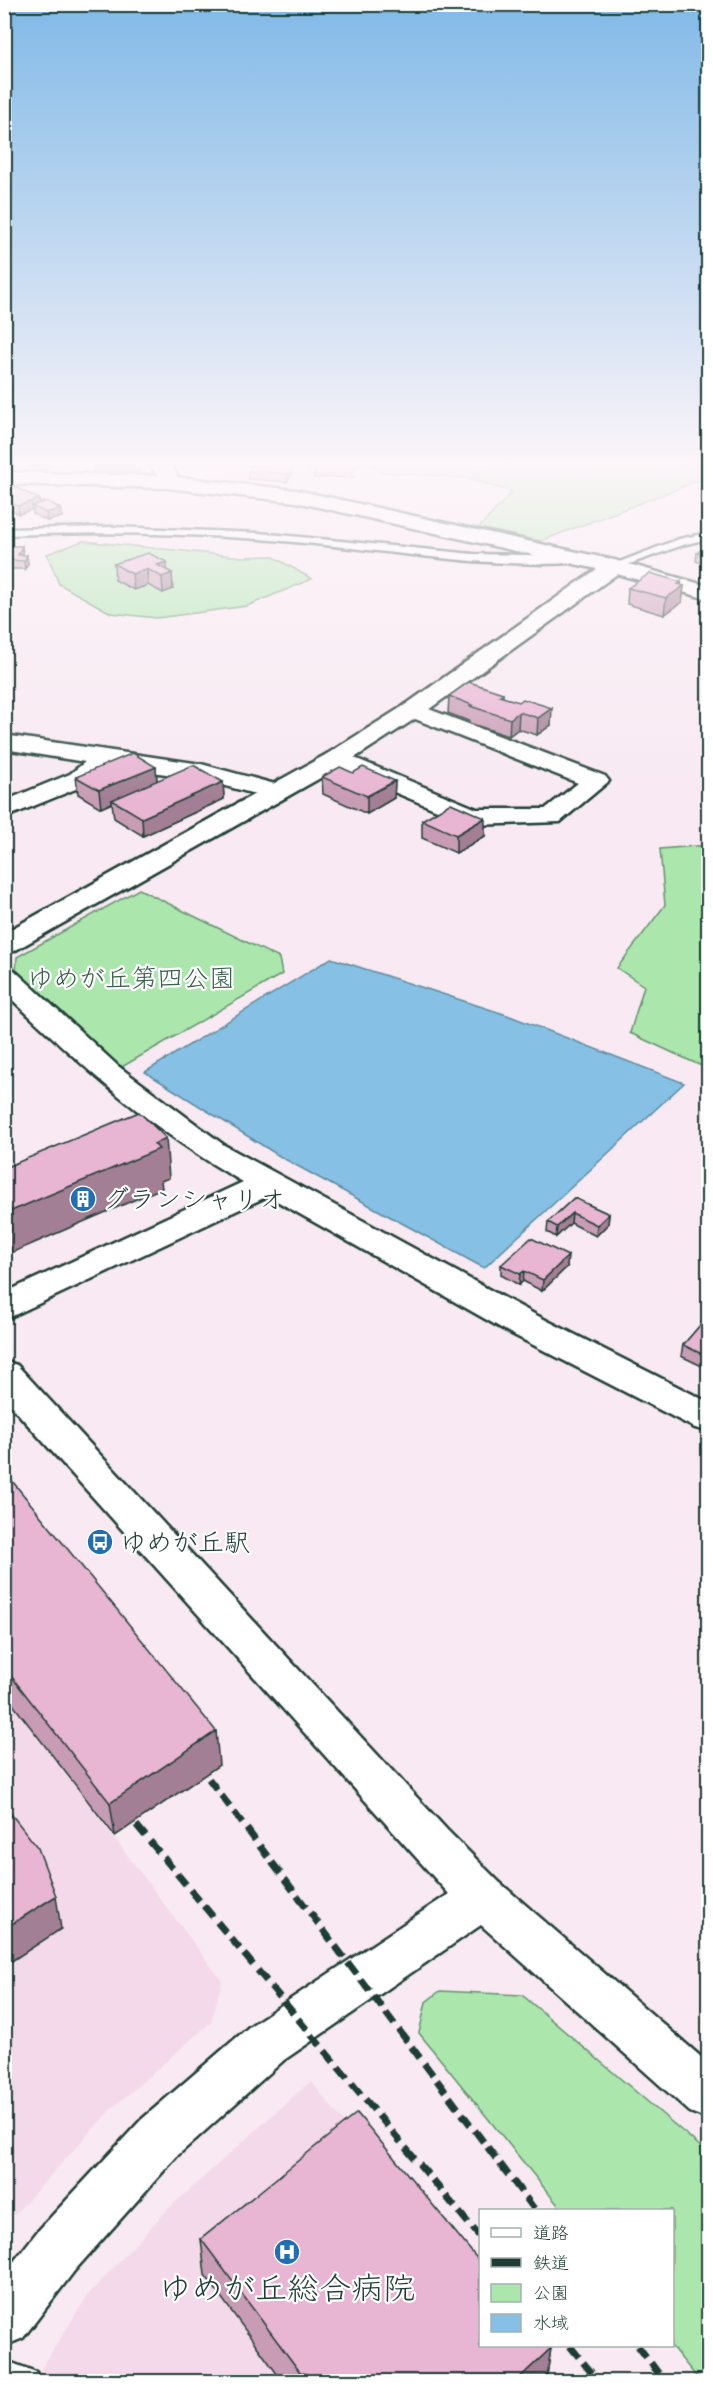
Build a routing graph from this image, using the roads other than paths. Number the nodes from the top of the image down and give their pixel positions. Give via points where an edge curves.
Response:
1 (600, 576) edge
2 (650, 576) edge
3 (708, 593) edge
4 (413, 710) junction
5 (4, 742) edge
6 (107, 758) junction
7 (336, 759) junction
8 (278, 792) junction
9 (4, 810) edge
10 (4, 945) edge
11 (4, 976) edge
12 (269, 1184) junction
13 (4, 1308) edge
14 (4, 1374) edge
15 (708, 1418) edge
16 (483, 1897) junction
17 (708, 2095) edge
18 (4, 2319) edge
19 (4, 2374) edge
20 (26, 2382) edge

1 - 4 street
2 - 3 street
4 - 7 street
4 - 7 street via 596,781 551,817 473,817
5 - 6 street
6 - 8 street via 201,772
6 - 9 street via 79,779
7 - 8 street
8 - 10 street
11 - 12 street via 107,1074 213,1152
12 - 13 street
12 - 15 street via 523,1324
14 - 16 street
16 - 17 street
16 - 18 street via 267,2043 233,2072 159,2138 56,2251
19 - 20 lane

